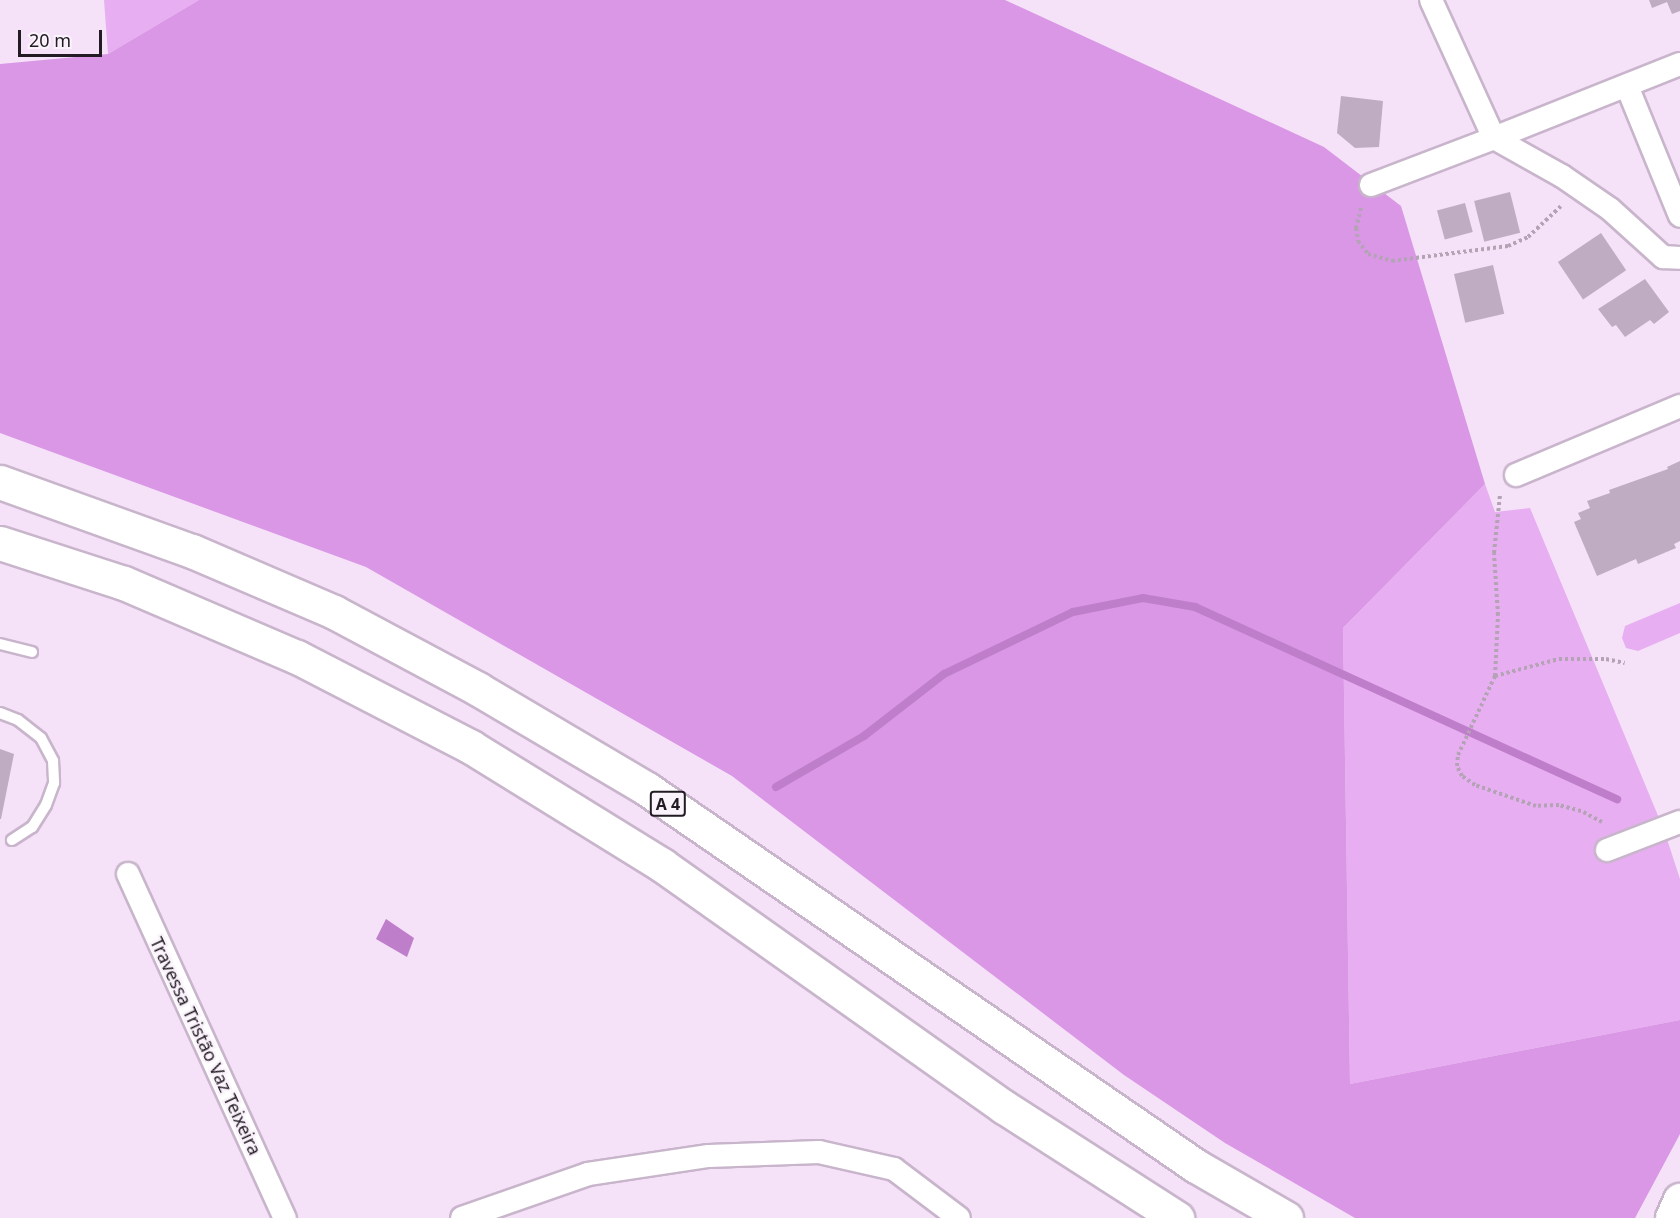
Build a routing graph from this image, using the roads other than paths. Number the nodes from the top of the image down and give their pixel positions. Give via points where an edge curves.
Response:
1 (1431, 0) edge
2 (1680, 64) edge
3 (1626, 86) junction
4 (1494, 138) junction
5 (1371, 185) road end
6 (1680, 216) edge
7 (1680, 258) edge
8 (1680, 406) edge
9 (1516, 475) dead end
10 (0, 482) edge
11 (0, 543) edge
12 (0, 644) edge
13 (32, 652) dead end
14 (0, 713) edge
15 (1680, 822) edge
16 (12, 840) dead end
17 (1607, 850) dead end
18 (128, 874) dead end
19 (1680, 1200) edge
20 (285, 1218) edge
21 (462, 1218) edge
22 (959, 1218) edge
23 (1177, 1218) edge
24 (1286, 1218) edge
25 (1672, 1218) edge

1 - 4 street
2 - 3 street
3 - 4 street
3 - 6 street
4 - 5 street
4 - 7 street via 1610,209 1663,257
8 - 9 street
10 - 24 highway, A 4 via 192,551 334,612 478,689 647,789 1196,1166
11 - 23 highway via 124,583 275,647 471,747 662,865 1004,1107
12 - 13 lane
14 - 16 lane via 18,720 41,738 53,761 54,783 46,805 32,827
15 - 17 street
18 - 20 street, Travessa Tristão Vaz Teixeira
19 - 25 street
21 - 22 street via 588,1174 698,1158 819,1152 894,1168

